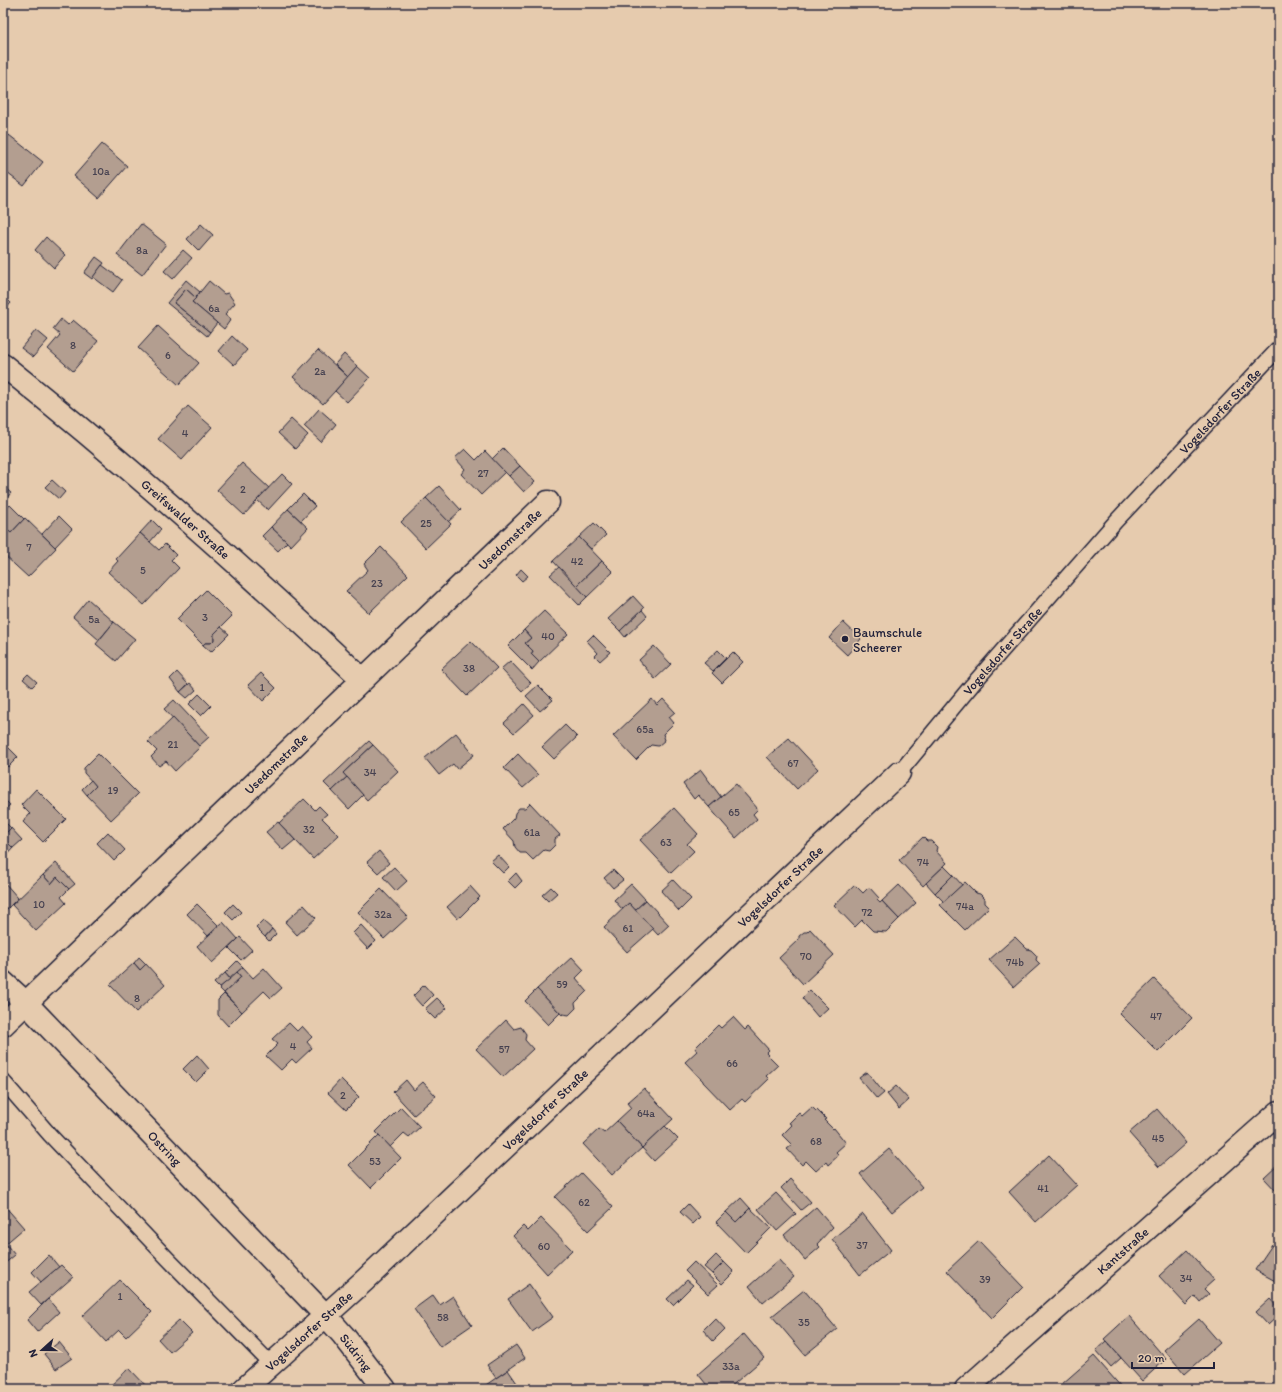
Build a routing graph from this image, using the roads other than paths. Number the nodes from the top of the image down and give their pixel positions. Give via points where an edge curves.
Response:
1 (1279, 348) edge
2 (3, 365) edge
3 (548, 502) dead end
4 (362, 679) junction
5 (899, 773) joint
6 (3, 982) edge
7 (26, 1004) junction
8 (3, 1025) edge
9 (3, 1081) edge
10 (1279, 1112) edge
11 (326, 1316) junction
12 (271, 1364) junction
13 (975, 1386) edge
14 (244, 1389) edge
15 (385, 1389) edge

1 - 5 lane, Vogelsdorfer Straße via 1116,521 972,685
2 - 4 street, Greifswalder Straße via 149,487 286,607
3 - 4 street, Usedomstraße
4 - 7 street, Usedomstraße
5 - 11 street, Vogelsdorfer Straße
6 - 7 street, Ostring
7 - 8 street, Usedomstraße
7 - 11 street, Ostring
9 - 12 lane via 50,1135
10 - 13 street, Kantstraße
11 - 12 street, Vogelsdorfer Straße
11 - 15 street, Südring
12 - 14 street, Vogelsdorfer Straße

